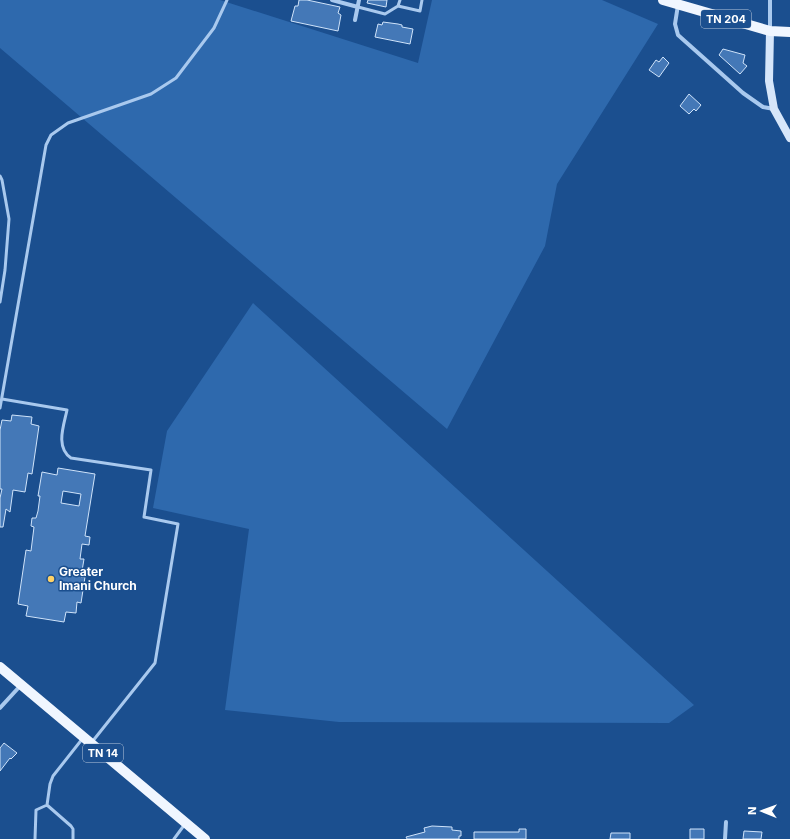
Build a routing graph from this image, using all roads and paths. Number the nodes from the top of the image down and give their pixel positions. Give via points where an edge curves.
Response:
1 (227, 0) edge
2 (332, 0) edge
3 (359, 0) edge
4 (400, 0) edge
5 (422, 0) edge
6 (663, 0) edge
7 (770, 0) edge
8 (678, 5) junction
9 (398, 6) junction
10 (358, 8) junction
11 (355, 20) dead end
12 (770, 31) junction
13 (790, 32) edge
14 (774, 109) junction
15 (790, 138) edge
16 (0, 176) edge
17 (0, 302) edge
18 (2, 399) junction
19 (0, 408) edge
20 (0, 668) edge
21 (21, 685) junction
22 (0, 708) edge
23 (88, 740) junction
24 (46, 805) junction
25 (186, 822) junction
26 (726, 822) dead end
27 (35, 839) edge
28 (73, 839) edge
29 (174, 839) edge
30 (205, 839) edge
31 (724, 839) edge

1 - 18 lane via 214,28 176,78 151,94 68,123 51,135 44,153
2 - 10 street
3 - 10 street
4 - 9 lane
5 - 9 lane via 420,10
6 - 8 main road, TN 204
7 - 12 street
8 - 12 main road, TN 204
8 - 14 street via 675,24 678,35 743,93 763,107
9 - 10 lane via 385,14
10 - 11 street
12 - 13 main road, TN 204
12 - 14 street via 769,81
14 - 15 street
16 - 17 lane via 9,218 6,270
18 - 19 lane
18 - 23 lane via 67,410 62,439 67,455 71,458 151,470 144,517 178,524 155,663
20 - 21 main road, TN 14
21 - 22 street
21 - 23 main road, TN 14
23 - 24 lane via 53,776
23 - 25 main road, TN 14
24 - 27 lane via 36,810
24 - 28 lane via 71,826
25 - 29 lane
25 - 30 main road, TN 14
26 - 31 street

